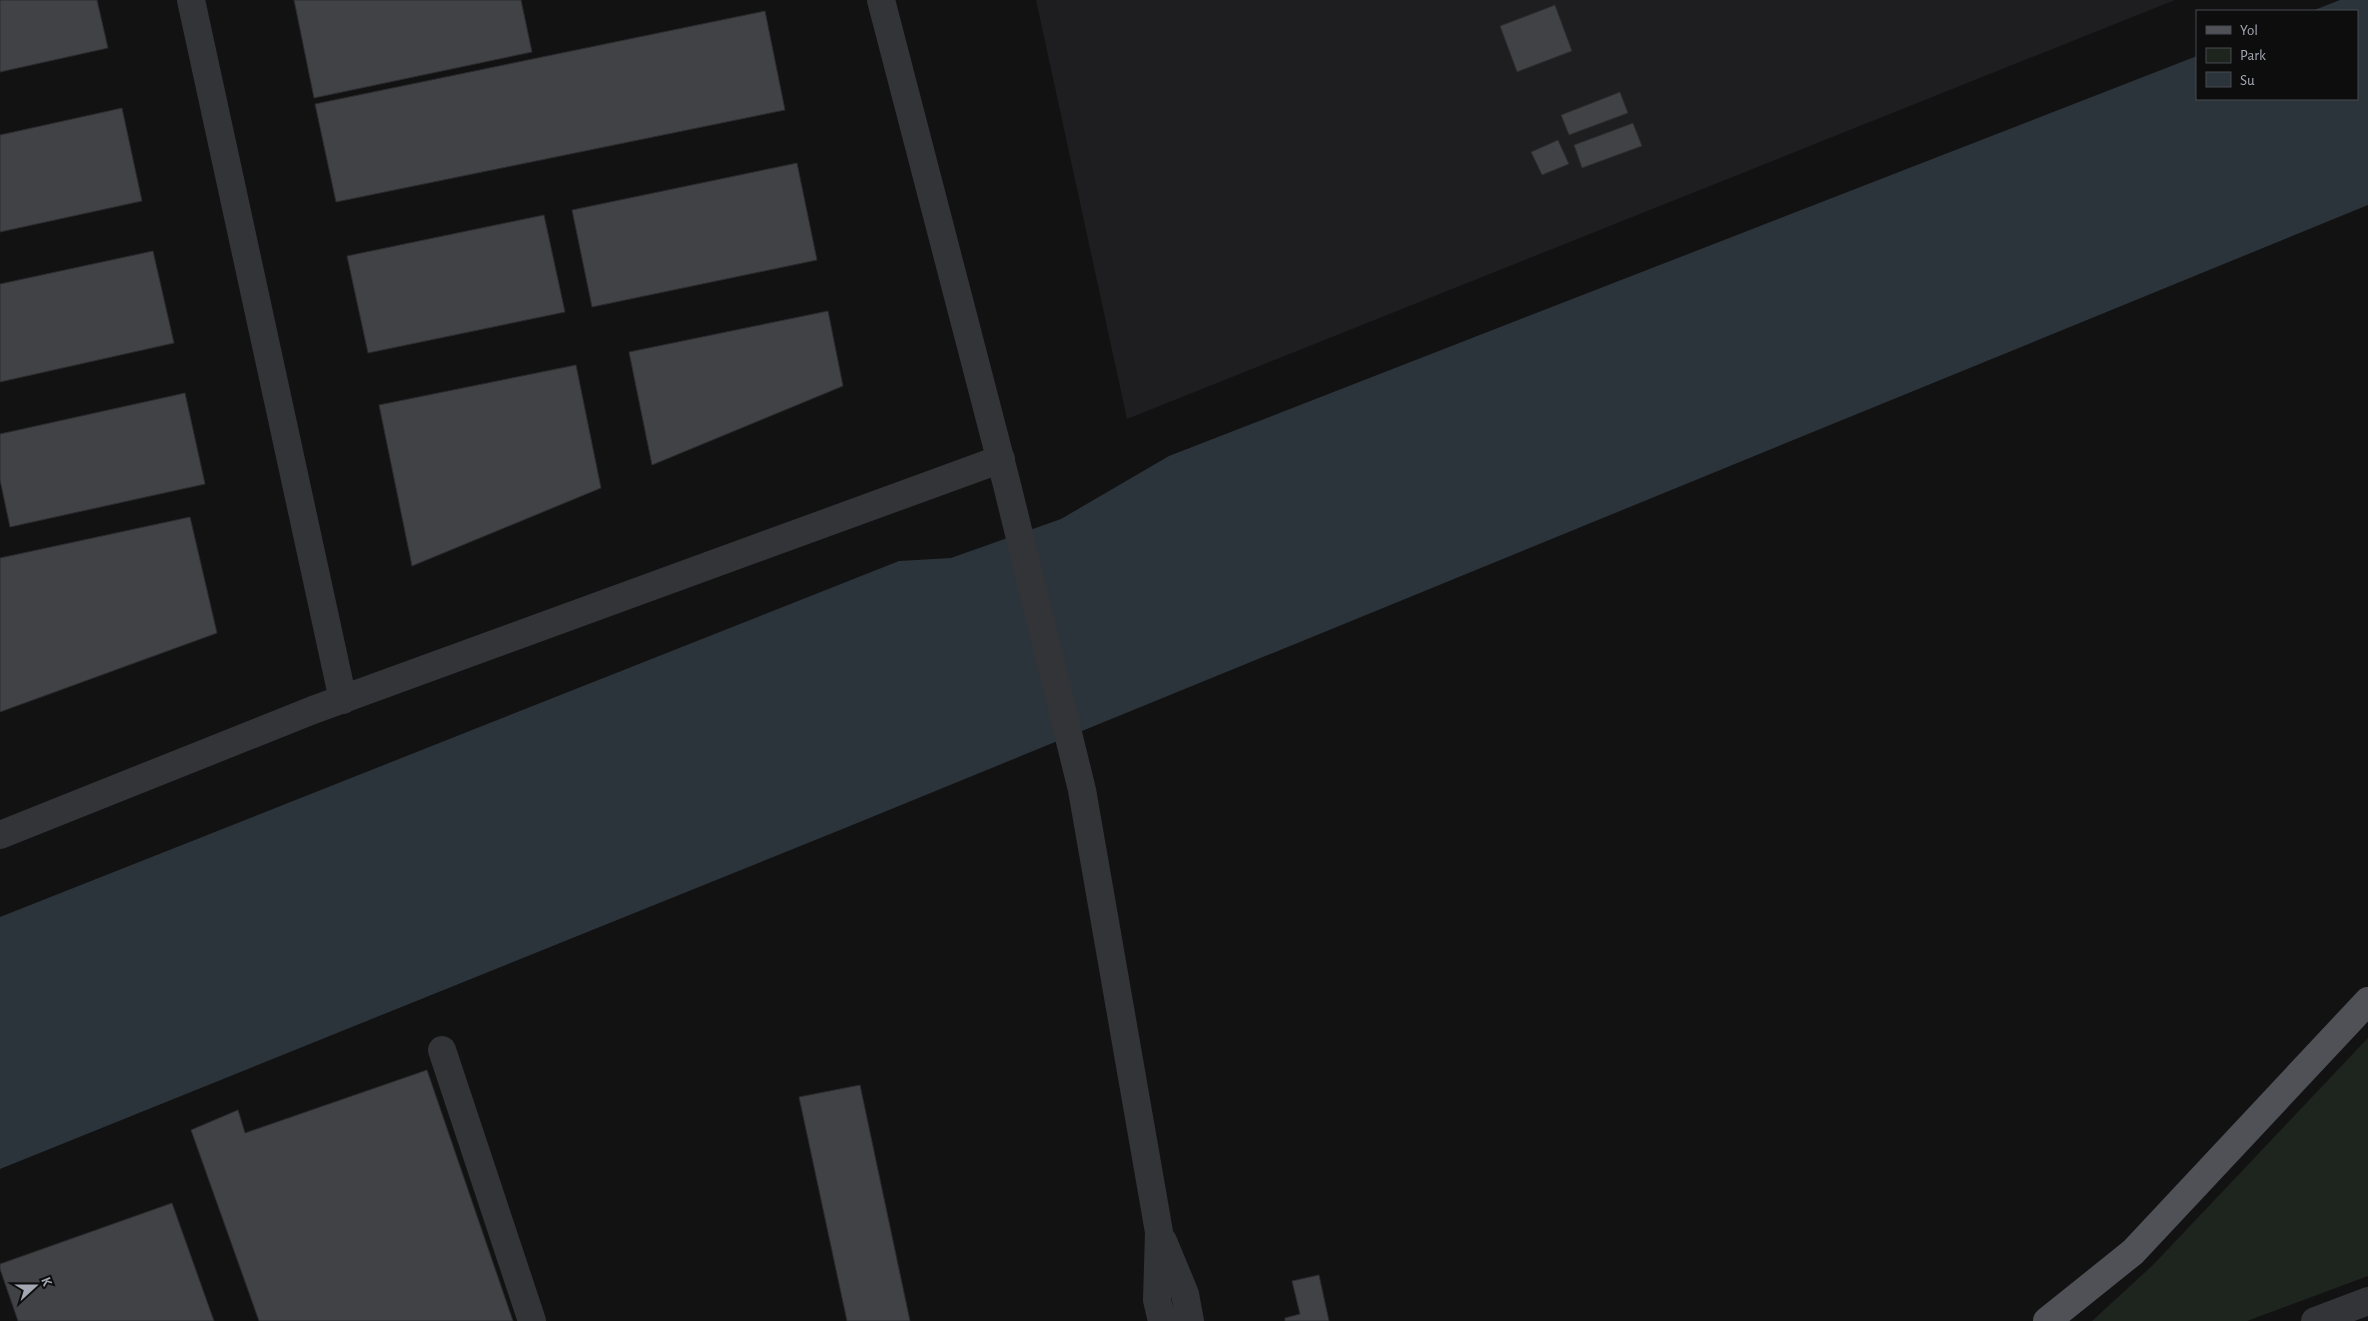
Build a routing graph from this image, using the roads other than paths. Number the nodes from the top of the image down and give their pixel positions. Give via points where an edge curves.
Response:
1 (191, 0) edge
2 (881, 0) edge
3 (1003, 470) junction
4 (343, 700) junction
5 (0, 835) edge
6 (2368, 1001) edge
7 (442, 1050) dead end
8 (1159, 1232) junction
9 (2368, 1301) edge
10 (532, 1321) edge
11 (1162, 1321) edge
12 (1190, 1321) edge
13 (2047, 1321) edge
14 (2315, 1321) edge

1 - 4 street
2 - 3 street
3 - 4 street
3 - 8 street via 1082,790
4 - 5 street
6 - 13 main road via 2133,1252
7 - 10 street
8 - 11 street via 1157,1300
8 - 12 street via 1185,1294
9 - 14 street

